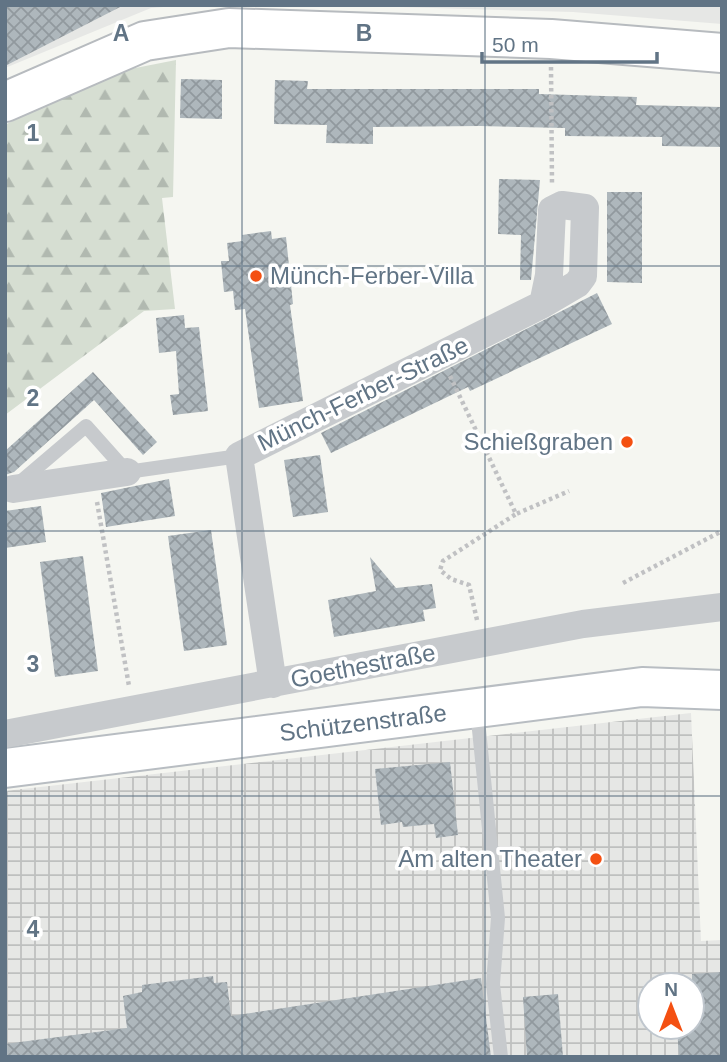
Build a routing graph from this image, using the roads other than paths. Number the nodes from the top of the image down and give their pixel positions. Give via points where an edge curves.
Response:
1 (722, 53) edge
2 (5, 102) edge
3 (552, 210) road end
4 (239, 456) junction
5 (127, 472) junction
6 (13, 489) joint
7 (722, 607) edge
8 (273, 684) junction
9 (722, 690) edge
10 (477, 709) junction
11 (5, 734) edge
12 (5, 768) edge
13 (501, 1057) edge

1 - 2 main road via 551,38 202,30 145,40
3 - 4 street, Münch-Ferber-Straße via 562,205 585,208 583,276 577,284
4 - 5 lane
4 - 8 street, Münch-Ferber-Straße
5 - 6 street
5 - 6 lane via 86,426
7 - 8 street, Goethestraße via 583,624
8 - 11 street, Goethestraße
9 - 10 main road, Schützenstraße via 642,687
10 - 12 main road, Schützenstraße
10 - 13 lane via 498,918 493,984

